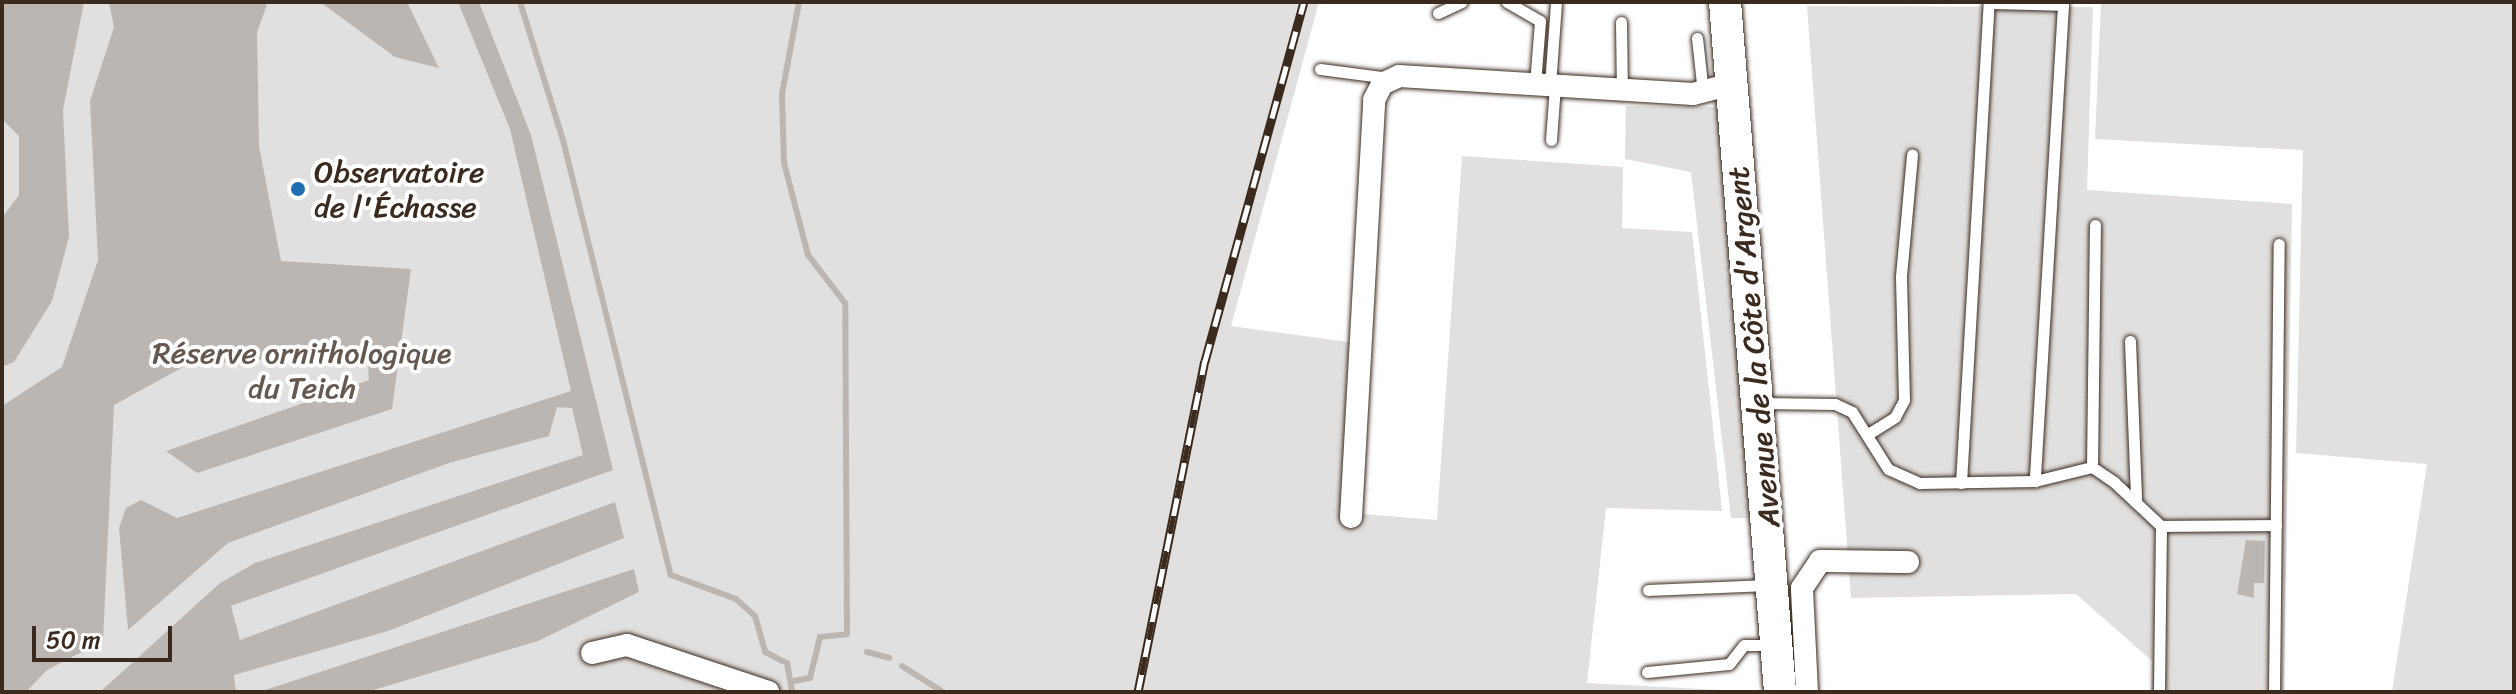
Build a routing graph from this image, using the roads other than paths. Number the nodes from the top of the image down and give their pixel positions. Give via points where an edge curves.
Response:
1 (1462, 2) edge
2 (1507, 2) edge
3 (1725, 2) edge
4 (1556, 4) dead end
5 (1438, 13) dead end
6 (1621, 22) dead end
7 (1697, 38) dead end
8 (1320, 69) dead end
9 (1389, 78) junction
10 (1546, 85) junction
11 (1718, 88) junction
12 (1622, 90) junction
13 (1551, 140) dead end
14 (1912, 154) dead end
15 (2095, 225) dead end
16 (2279, 244) dead end
17 (2130, 341) dead end
18 (1761, 403) junction
19 (1868, 434) junction
20 (2092, 467) junction
21 (2035, 481) junction
22 (1961, 483) junction
23 (2136, 499) junction
24 (1351, 517) dead end
25 (2276, 525) junction
26 (2161, 526) junction
27 (1908, 562) dead end
28 (1784, 588) junction
29 (1648, 590) dead end
30 (1779, 645) junction
31 (592, 653) dead end
32 (1647, 672) dead end
33 (768, 692) edge
34 (1780, 692) edge
35 (1807, 692) edge
36 (2159, 692) edge
37 (2274, 692) edge

1 - 5 lane
2 - 10 lane via 1540,21
3 - 11 main road, Avenue de la Côte d'Argent
4 - 10 lane
6 - 12 lane
7 - 11 lane
8 - 9 lane
9 - 10 street
9 - 24 street via 1374,100
10 - 12 street
10 - 13 lane
11 - 12 street
11 - 18 main road, Avenue de la Côte d'Argent
14 - 19 lane via 1901,276 1904,400 1895,417
15 - 20 lane
16 - 25 lane
17 - 23 lane
18 - 19 lane via 1835,404
18 - 28 main road, Avenue de la Côte d'Argent
19 - 22 lane via 1888,469 1901,478
20 - 21 lane
20 - 23 lane
21 - 22 lane
21 - 22 lane via 2063,5 1989,3
23 - 26 lane
25 - 26 lane
25 - 37 lane
26 - 36 lane
27 - 28 street via 1820,561
28 - 29 lane
28 - 30 main road, Avenue de la Côte d'Argent
28 - 35 street
30 - 32 lane via 1744,645 1729,664
30 - 34 main road, Avenue de la Côte d'Argent
31 - 33 street via 627,645

